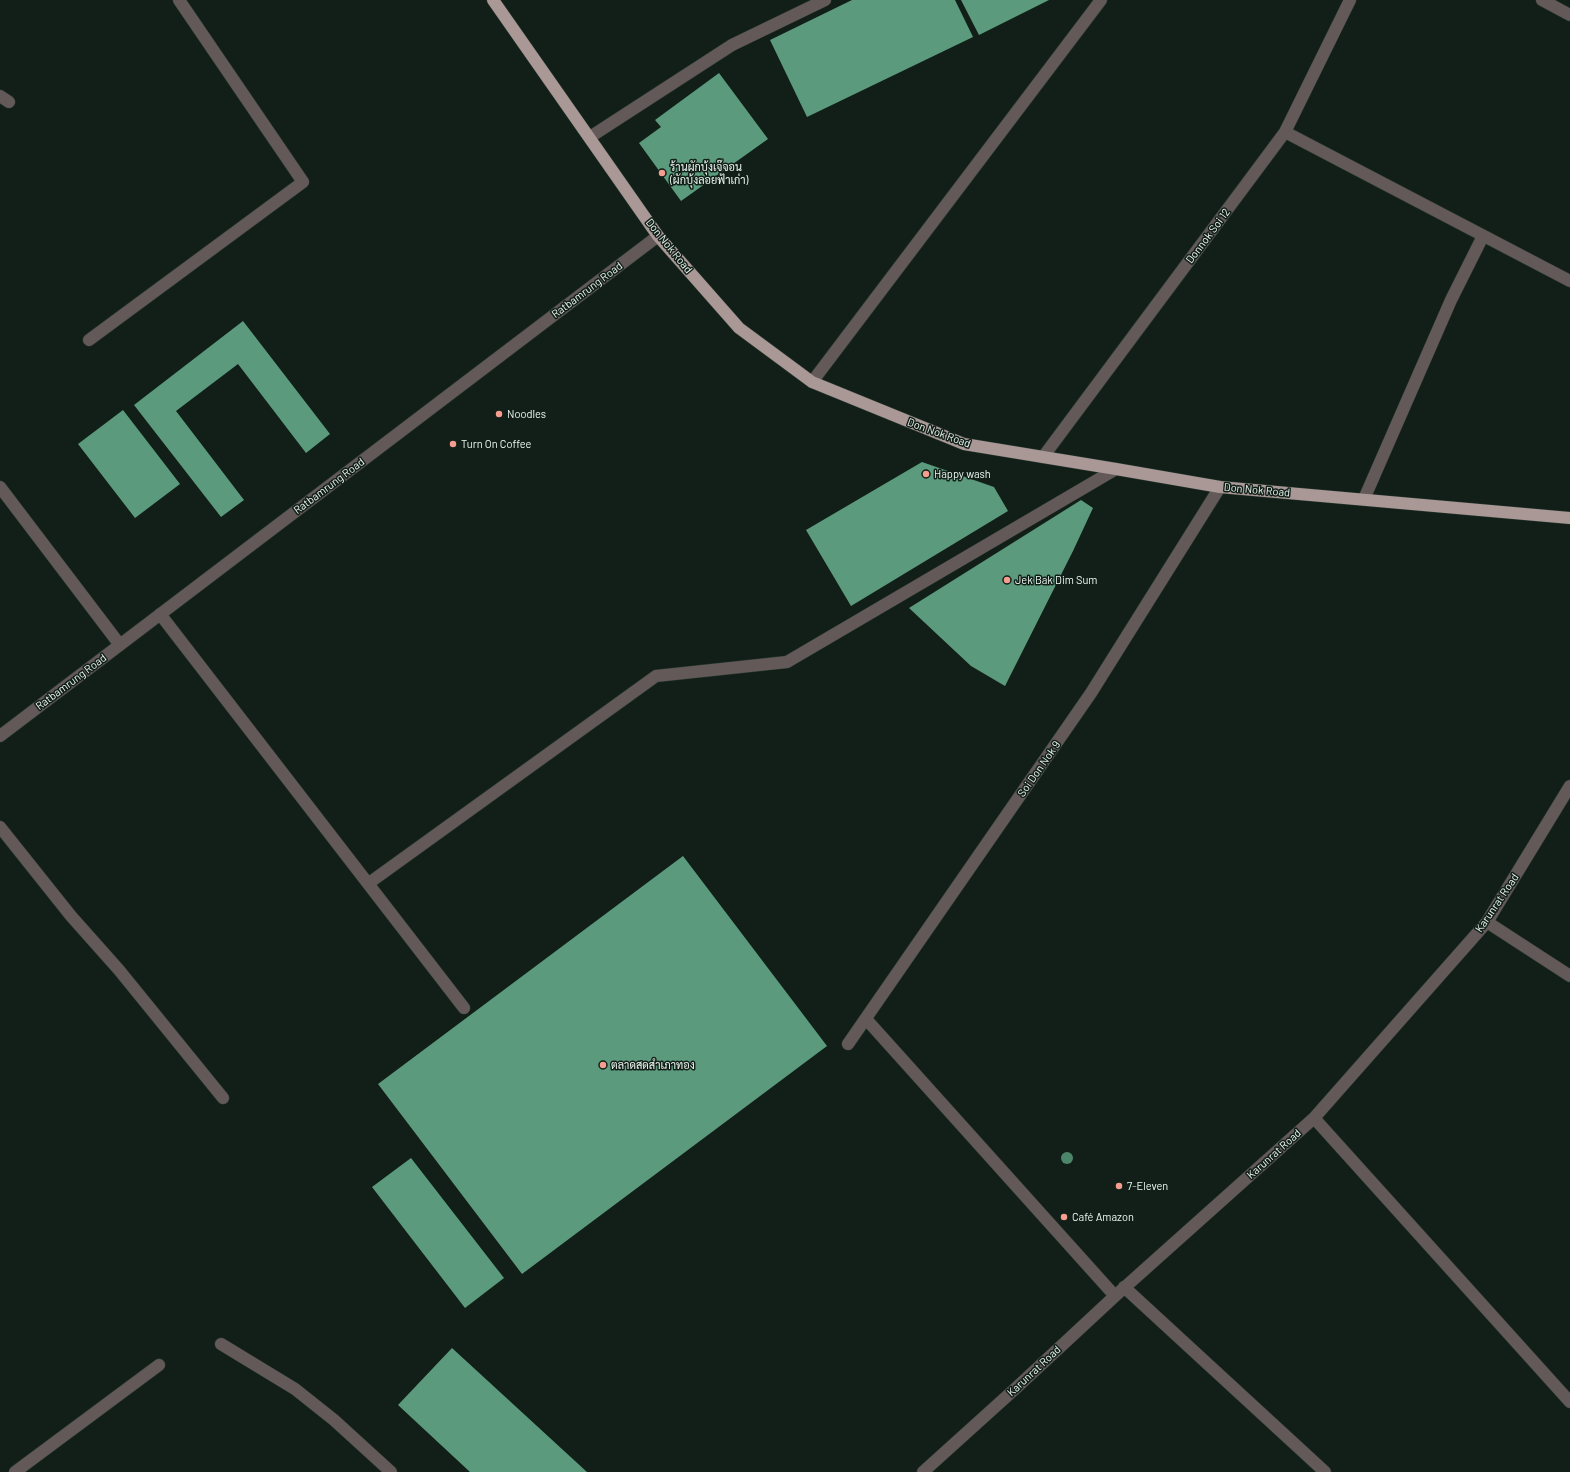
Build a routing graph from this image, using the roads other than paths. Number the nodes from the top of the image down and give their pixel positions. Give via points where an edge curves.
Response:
1 (179, 0) edge
2 (493, 0) edge
3 (825, 0) edge
4 (1101, 0) edge
5 (1350, 0) edge
6 (1542, 0) edge
7 (1570, 15) edge
8 (1285, 132) junction
9 (590, 137) junction
10 (658, 236) junction
11 (1483, 236) junction
12 (1570, 281) edge
13 (89, 340) dead end
14 (812, 382) junction
15 (1043, 457) junction
16 (1116, 468) junction
17 (0, 487) edge
18 (1220, 487) junction
19 (1364, 499) junction
20 (1570, 518) edge
21 (160, 614) junction
22 (120, 645) junction
23 (0, 736) edge
24 (1570, 786) edge
25 (0, 827) edge
26 (369, 883) junction
27 (1487, 922) junction
28 (1570, 976) edge
29 (464, 1008) dead end
30 (866, 1019) junction
31 (848, 1044) dead end
32 (223, 1098) dead end
33 (1314, 1118) junction
34 (1124, 1287) junction
35 (1115, 1296) junction
36 (221, 1344) dead end
37 (159, 1365) dead end
38 (1570, 1402) edge
39 (15, 1472) edge
40 (391, 1472) edge
41 (923, 1472) edge
42 (1325, 1472) edge

1 - 13 street via 303,182
2 - 9 main road, Don Nok Road
3 - 9 street via 732,45
4 - 14 street
5 - 8 street, Donnok Soi 12
6 - 7 street
8 - 11 street
8 - 15 street, Donnok Soi 12
9 - 10 main road, Don Nok Road
10 - 14 main road, Don Nok Road via 739,328
10 - 21 street, Ratbamrung Road
11 - 12 street
11 - 19 street via 1451,300
14 - 15 main road, Don Nok Road via 964,444
15 - 16 main road, Don Nok Road
16 - 18 main road, Don Nok Road
16 - 26 street via 787,662 656,676
17 - 22 street
18 - 19 main road, Don Nok Road
18 - 30 street, Soi Don Nok 9 via 1091,693
19 - 20 main road, Don Nok Road
21 - 22 street, Ratbamrung Road
21 - 26 street
22 - 23 street, Ratbamrung Road
24 - 27 street, Karunrat Road
25 - 32 street
26 - 29 street
27 - 28 street
27 - 33 street, Karunrat Road
30 - 31 street, Soi Don Nok 9
30 - 35 street
33 - 34 street, Karunrat Road
33 - 38 street
34 - 35 street, Karunrat Road
34 - 42 street
35 - 41 street, Karunrat Road
36 - 40 street via 294,1389 334,1420
37 - 39 street

